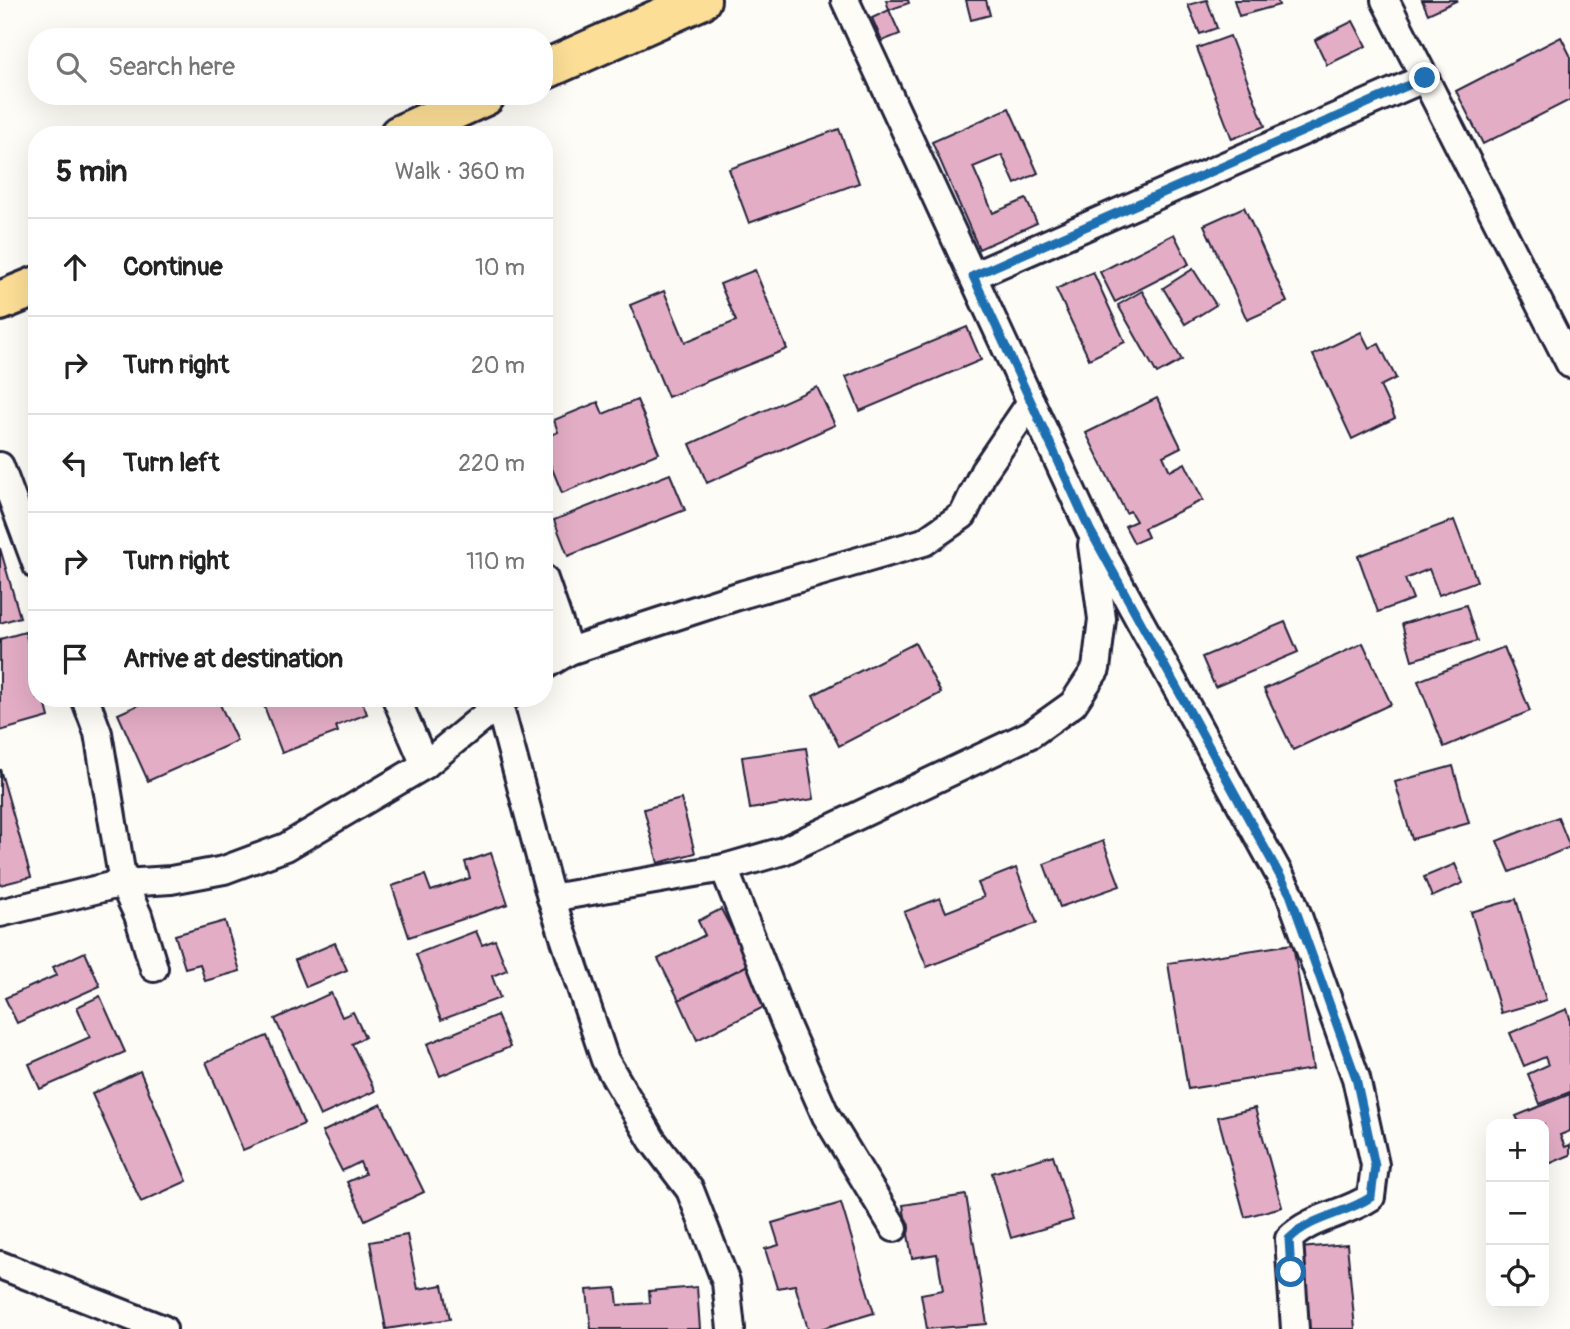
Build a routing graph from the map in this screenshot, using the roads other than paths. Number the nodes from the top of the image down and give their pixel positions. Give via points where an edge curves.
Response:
1 (701, 0) edge
2 (845, 0) edge
3 (1385, 0) edge
4 (553, 66) edge
5 (1425, 78) junction
6 (465, 105) edge
7 (419, 126) edge
8 (973, 276) junction
9 (28, 290) edge
10 (0, 301) edge
11 (1570, 364) edge
12 (1031, 402) junction
13 (0, 466) edge
14 (1090, 530) junction
15 (28, 542) edge
16 (553, 605) edge
17 (569, 651) junction
18 (553, 661) edge
19 (88, 707) edge
20 (400, 707) edge
21 (496, 707) edge
22 (504, 707) edge
23 (425, 765) junction
24 (724, 868) junction
25 (123, 883) junction
26 (551, 898) junction
27 (0, 913) edge
28 (154, 968) dead end
29 (894, 1228) dead end
30 (0, 1265) edge
31 (163, 1329) edge
32 (731, 1329) edge
33 (1295, 1329) edge

1 - 4 main road
2 - 8 street
3 - 5 street
5 - 8 street
5 - 11 street
6 - 7 main road
8 - 12 street
9 - 10 main road
12 - 14 street
12 - 17 street via 984,471 963,515 924,542
13 - 15 street
14 - 24 street via 1101,618 1099,644 1096,669 1073,704 1031,734 783,851
14 - 33 street via 1290,894 1356,1078 1375,1166 1371,1197 1356,1207 1304,1224 1289,1239
16 - 17 street
17 - 18 street
19 - 25 street via 98,733
20 - 23 street
21 - 23 street
22 - 26 street
23 - 25 street via 286,847 224,870
24 - 26 street
24 - 29 street via 826,1116
25 - 27 street
25 - 28 street
26 - 32 street via 605,1060 652,1140 690,1190 707,1229 726,1282
30 - 31 street

